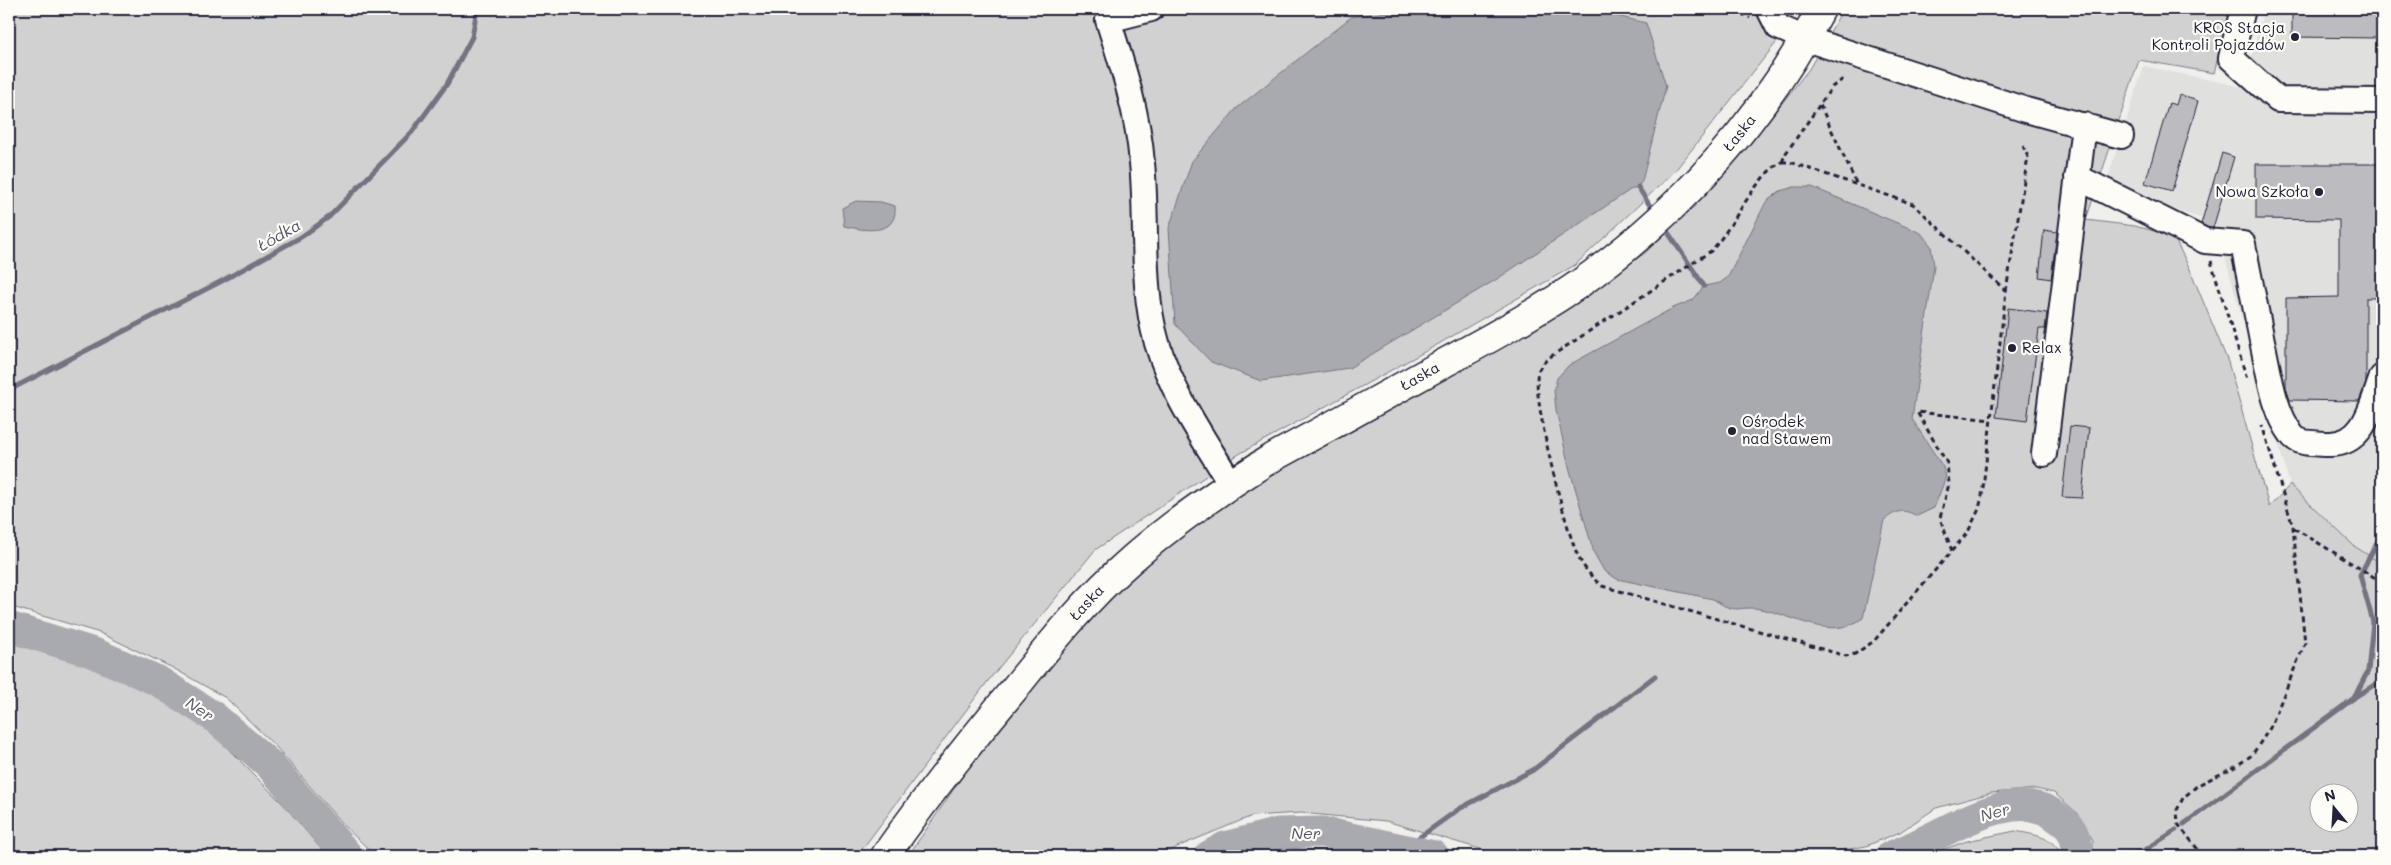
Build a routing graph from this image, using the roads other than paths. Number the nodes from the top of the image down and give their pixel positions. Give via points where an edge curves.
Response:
1 (1151, 9) edge
2 (1769, 9) edge
3 (1821, 9) edge
4 (2243, 9) edge
5 (1104, 14) edge
6 (1800, 36) junction
7 (2382, 101) edge
8 (2084, 126) junction
9 (2121, 136) dead end
10 (2077, 177) junction
11 (2382, 377) edge
12 (2044, 454) dead end
13 (1231, 484) junction
14 (885, 856) edge

1 - 5 street
2 - 6 street via 1778,27
3 - 6 main road, Łaska
4 - 7 street via 2231,58 2278,100
5 - 13 street via 1138,124 1145,205 1146,290 1157,343 1169,378
6 - 8 street
6 - 13 main road, Łaska via 1774,87 1741,132 1678,202 1647,230 1578,284 1524,319 1270,459
8 - 9 street
8 - 10 street
10 - 11 street via 2205,241 2243,244 2270,378 2278,408 2293,436 2303,442 2337,444 2355,436 2364,426
10 - 12 street
13 - 14 main road, Łaska via 1171,526 1086,604 991,717

